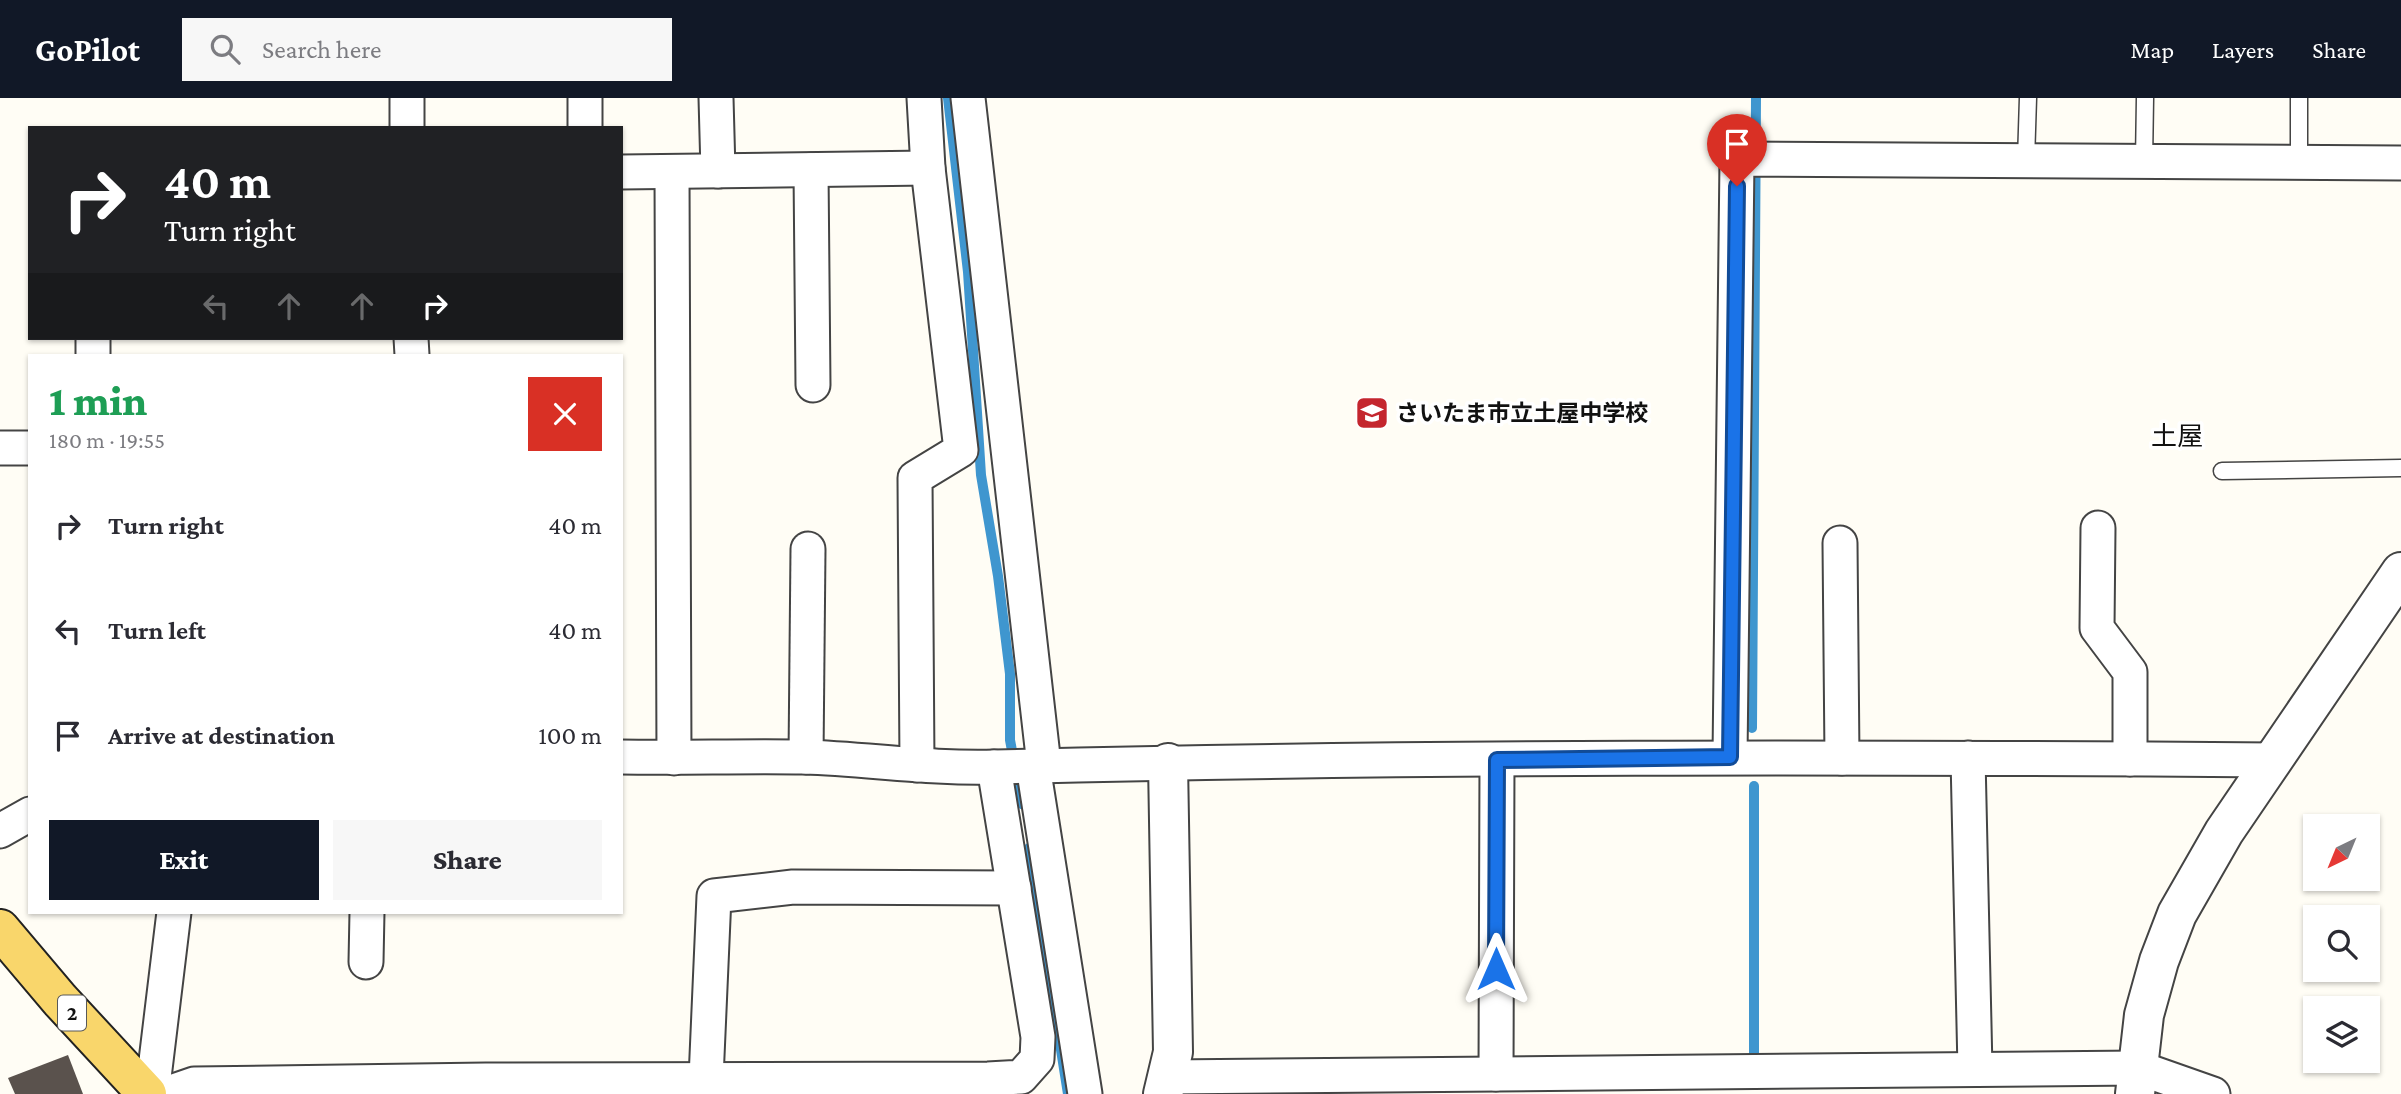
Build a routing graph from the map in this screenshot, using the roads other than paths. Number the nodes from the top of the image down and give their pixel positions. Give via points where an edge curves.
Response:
1 (408, 98) edge
2 (584, 98) edge
3 (716, 98) edge
4 (923, 98) edge
5 (968, 98) edge
6 (2028, 98) edge
7 (2145, 98) edge
8 (2299, 98) edge
9 (407, 126) edge
10 (584, 126) edge
11 (2026, 161) junction
12 (2144, 162) junction
13 (2299, 163) junction
14 (2401, 163) edge
15 (929, 169) junction
16 (811, 170) junction
17 (718, 171) junction
18 (623, 172) edge
19 (672, 172) junction
20 (813, 385) dead end
21 (0, 448) edge
22 (28, 448) edge
23 (2401, 468) edge
24 (2222, 471) dead end
25 (2098, 528) dead end
26 (1840, 543) dead end
27 (808, 549) dead end
28 (2400, 577) edge
29 (623, 757) edge
30 (806, 757) junction
31 (1730, 757) junction
32 (674, 758) junction
33 (1842, 758) junction
34 (1968, 758) junction
35 (2130, 759) junction
36 (1497, 760) junction
37 (2275, 760) junction
38 (1168, 763) junction
39 (917, 765) junction
40 (1020, 766) junction
41 (28, 815) edge
42 (0, 831) edge
43 (1014, 888) junction
44 (174, 914) edge
45 (367, 914) edge
46 (0, 929) edge
47 (366, 962) dead end
48 (1975, 1069) junction
49 (1496, 1074) junction
50 (706, 1079) junction
51 (2137, 1081) edge
52 (1374, 1084) edge
53 (1165, 1086) edge
54 (150, 1094) edge
55 (165, 1094) edge
56 (1085, 1094) edge
57 (2213, 1094) edge

1 - 9 street
2 - 10 street
3 - 17 street
4 - 15 street
5 - 40 street
6 - 11 lane
7 - 12 lane
8 - 13 lane
11 - 12 street
11 - 31 street via 1737,159
12 - 13 street
13 - 14 street
15 - 16 street
15 - 39 street via 961,450 915,478
16 - 17 street
16 - 20 street
17 - 19 street
18 - 19 street
19 - 32 street
21 - 22 street
23 - 24 lane
25 - 35 street via 2097,628 2130,672
26 - 33 street
27 - 30 street
28 - 37 street
29 - 32 street
30 - 32 street
30 - 39 street
31 - 33 street
31 - 36 street
33 - 34 street
34 - 35 street
34 - 48 street
35 - 37 street
36 - 38 street
36 - 49 street
37 - 51 street via 2224,832 2178,914 2144,1015
38 - 40 street
38 - 53 street via 1173,1052
39 - 40 street
40 - 43 street
40 - 56 street
41 - 42 street
43 - 50 street via 793,887 714,896
43 - 50 street via 1038,1037 1037,1059 1021,1077
44 - 54 street
45 - 47 street
46 - 54 main road, 2
48 - 49 street
48 - 51 street
49 - 52 street
50 - 55 street via 194,1084
51 - 57 street
52 - 53 street

